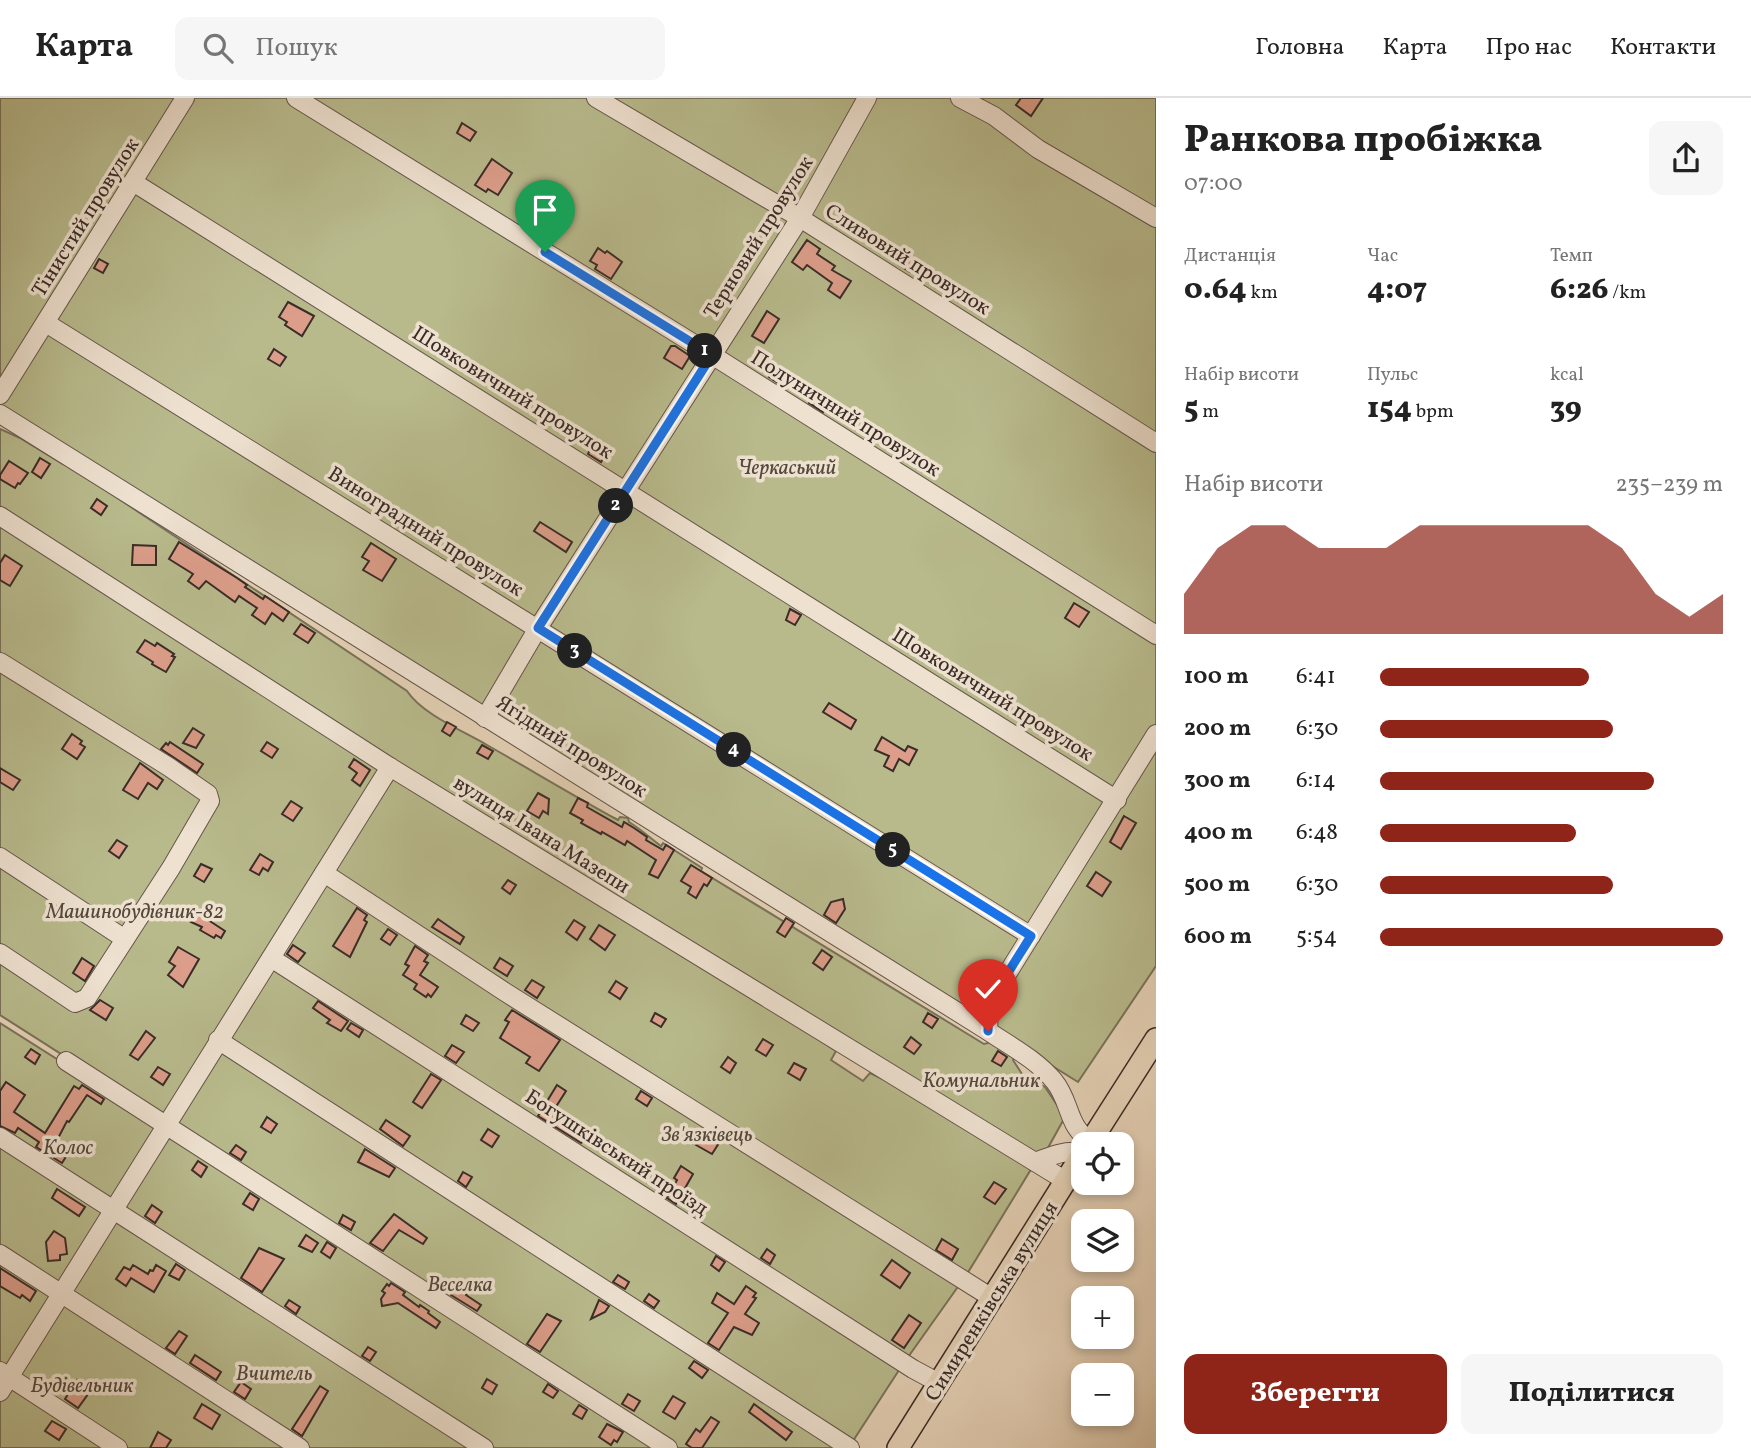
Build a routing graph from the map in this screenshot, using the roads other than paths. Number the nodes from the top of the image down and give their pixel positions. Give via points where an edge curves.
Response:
1 (185, 98) edge
2 (296, 98) edge
3 (596, 98) edge
4 (867, 98) edge
5 (960, 98) edge
6 (132, 182) junction
7 (800, 218) junction
8 (1156, 218) edge
9 (46, 323) junction
10 (712, 355) junction
11 (0, 395) edge
12 (0, 414) edge
13 (1156, 443) edge
14 (626, 490) junction
15 (0, 516) edge
16 (538, 628) junction
17 (1156, 635) edge
18 (0, 662) edge
19 (485, 719) junction
20 (1156, 734) edge
21 (390, 767) junction
22 (1117, 800) junction
23 (0, 857) edge
24 (324, 873) junction
25 (1031, 936) junction
26 (125, 939) junction
27 (0, 953) edge
28 (271, 958) junction
29 (988, 1031) junction
30 (1156, 1039) edge
31 (218, 1040) junction
32 (66, 1061) dead end
33 (166, 1124) junction
34 (1078, 1132) edge
35 (1096, 1132) edge
36 (0, 1137) edge
37 (1071, 1152) edge
38 (1035, 1162) junction
39 (1071, 1173) edge
40 (1066, 1181) junction
41 (112, 1211) junction
42 (0, 1254) edge
43 (60, 1293) junction
44 (992, 1298) junction
45 (3, 1380) edge
46 (939, 1382) junction
47 (118, 1448) edge
48 (300, 1448) edge
49 (484, 1448) edge
50 (668, 1448) edge
51 (850, 1448) edge
52 (898, 1448) edge

1 - 6 street, Тінистий провулок
2 - 10 street, Полуничний провулок
3 - 7 street, Сливовий провулок
4 - 7 street, Терновий провулок
5 - 8 street
6 - 9 street, Тінистий провулок
6 - 14 street, Шовковичний провулок
7 - 10 street, Терновий провулок
7 - 13 street, Сливовий провулок
9 - 11 street, Тінистий провулок
9 - 16 street, Виноградний провулок
10 - 14 street, Терновий провулок
10 - 17 street, Полуничний провулок
12 - 19 street, Ягідний провулок
14 - 16 street, Терновий провулок
14 - 22 street, Шовковичний провулок
15 - 21 street, вулиця Івана Мазепи
16 - 19 street, Терновий провулок
16 - 25 street, Виноградний провулок
18 - 26 street via 208,794 208,806
19 - 29 street, Ягідний провулок
20 - 22 street
21 - 24 street
21 - 38 street, вулиця Івана Мазепи
22 - 25 street
23 - 26 street
24 - 28 street
24 - 44 street
25 - 29 street via 989,1009
26 - 27 street via 87,998 75,1003
28 - 31 street
28 - 46 street, Богушківський проїзд
29 - 34 street, Ягідний провулок via 1055,1082
30 - 35 main road, Симиренківська вулиця
31 - 33 street
31 - 51 street
32 - 33 street
33 - 41 street
33 - 50 street
36 - 41 street
37 - 38 street
38 - 40 street, вулиця Івана Мазепи
39 - 40 main road, Симиренківська вулиця
40 - 44 main road, Симиренківська вулиця
41 - 43 street
41 - 49 street
42 - 43 street
43 - 45 street
43 - 48 street
44 - 46 main road, Симиренківська вулиця
45 - 47 street
46 - 52 main road, Симиренківська вулиця

